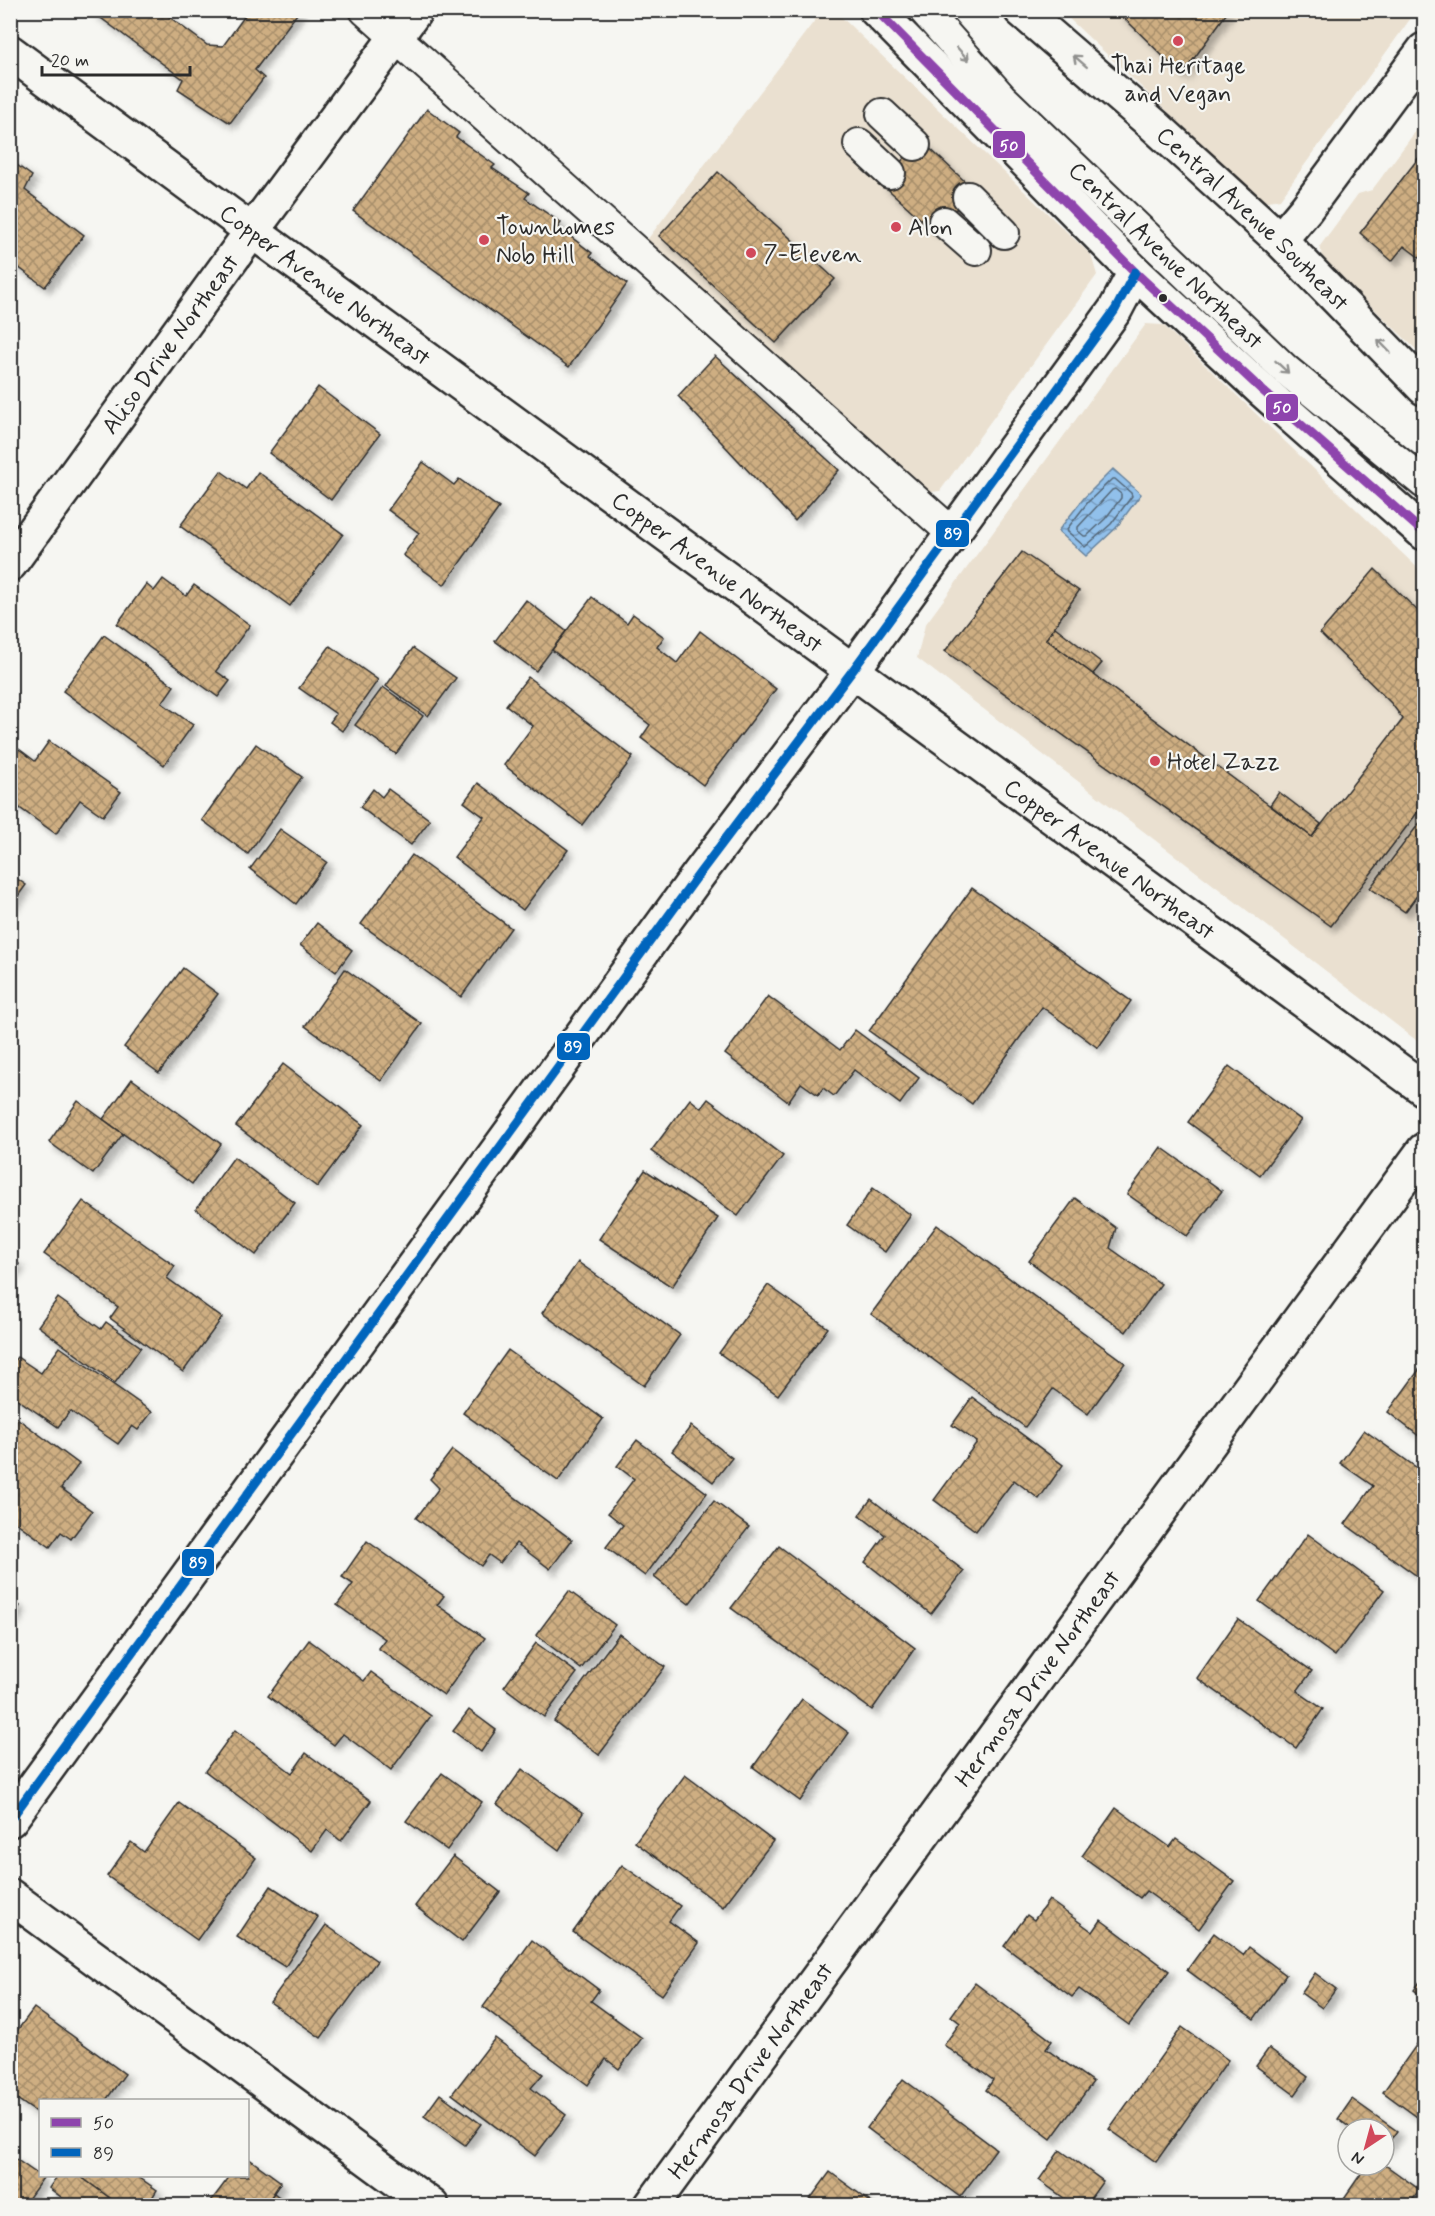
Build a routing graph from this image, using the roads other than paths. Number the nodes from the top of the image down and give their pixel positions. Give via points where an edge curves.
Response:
1 (365, 10) edge
2 (416, 10) edge
3 (876, 10) edge
4 (924, 10) edge
5 (1021, 10) edge
6 (395, 38) junction
7 (10, 52) edge
8 (1423, 55) edge
9 (882, 114) dead end
10 (859, 144) dead end
11 (915, 146) dead end
12 (890, 173) dead end
13 (968, 197) dead end
14 (944, 222) dead end
15 (252, 231) junction
16 (1004, 232) dead end
17 (1280, 240) junction
18 (976, 250) dead end
19 (1135, 272) junction
20 (1425, 388) edge
21 (1425, 483) edge
22 (951, 532) junction
23 (1425, 533) edge
24 (10, 564) edge
25 (853, 670) junction
26 (1425, 1089) edge
27 (1425, 1150) edge
28 (10, 1820) edge
29 (10, 1896) edge
30 (432, 2205) edge
31 (651, 2205) edge

1 - 6 lane
2 - 6 street, Aliso Drive Northeast
3 - 19 street, Central Avenue Northeast
4 -> 21 lane, Central Avenue Northeast via 1001,97 1286,370
17 -> 5 street, Central Avenue Southeast
6 - 15 street, Aliso Drive Northeast
6 - 22 lane
7 - 15 street, Copper Avenue Northeast
8 - 17 street
9 - 11 lane
10 - 12 lane
13 - 16 lane
14 - 18 lane
15 - 24 street, Aliso Drive Northeast
15 - 25 street, Copper Avenue Northeast
20 -> 17 street, Central Avenue Southeast
19 - 22 street via 1115,310
19 - 23 street, Central Avenue Northeast
22 - 25 street
25 - 26 street, Copper Avenue Northeast
25 - 28 street via 692,884
27 - 31 street, Hermosa Drive Northeast
29 - 30 street

